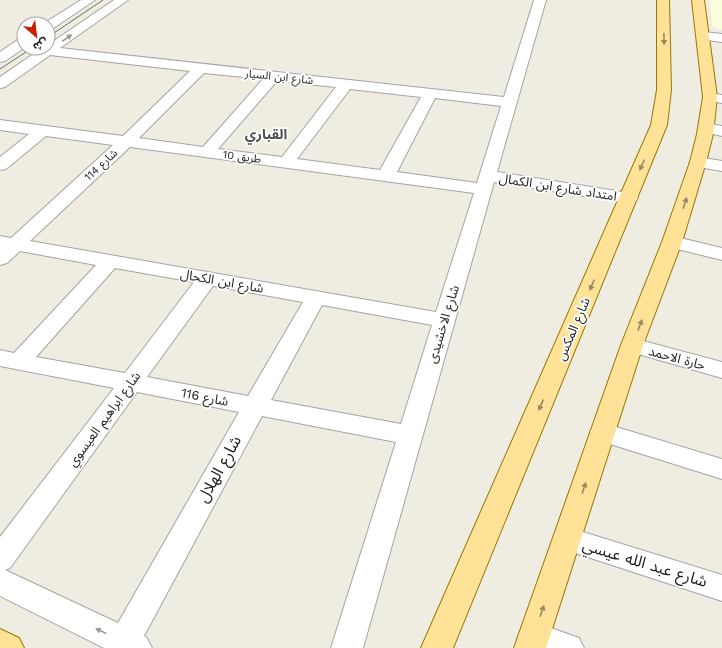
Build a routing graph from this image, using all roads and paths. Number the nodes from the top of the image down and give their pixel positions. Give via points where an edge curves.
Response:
1 (89, 0) edge
2 (122, 0) edge
3 (540, 0) edge
4 (664, 0) edge
5 (698, 0) edge
6 (56, 21) edge
7 (713, 37) edge
8 (16, 44) edge
9 (0, 45) edge
10 (56, 45) edge
11 (16, 47) edge
12 (56, 52) edge
13 (40, 56) edge
14 (0, 58) edge
15 (201, 68) junction
16 (273, 76) junction
17 (0, 84) edge
18 (346, 84) junction
19 (430, 93) junction
20 (716, 98) edge
21 (510, 102) junction
22 (0, 125) edge
23 (44, 130) junction
24 (714, 130) edge
25 (126, 141) junction
26 (207, 152) junction
27 (698, 162) junction
28 (286, 163) junction
29 (0, 165) edge
30 (722, 166) edge
31 (386, 176) junction
32 (485, 182) junction
33 (629, 198) junction
34 (672, 242) junction
35 (8, 243) edge
36 (722, 254) edge
37 (0, 259) edge
38 (110, 261) junction
39 (208, 278) junction
40 (316, 297) junction
41 (445, 320) junction
42 (632, 345) junction
43 (9, 360) edge
44 (722, 370) edge
45 (131, 383) junction
46 (254, 406) junction
47 (603, 432) junction
48 (409, 435) junction
49 (722, 469) edge
50 (567, 539) junction
51 (0, 559) edge
52 (0, 581) edge
53 (722, 588) edge
54 (532, 642) edge
55 (0, 644) edge
56 (130, 645) edge
57 (8, 648) edge
58 (347, 648) edge
59 (437, 648) edge
60 (568, 648) edge

1 - 6 street
10 -> 2 street
3 - 21 street, شارع الاخشيدى
4 -> 33 main road, شارع المكس via 662,110 659,125
5 - 7 main road
7 - 20 main road
8 - 9 street
11 - 14 street
12 - 15 street, شارع ابن السيار
13 - 17 street
15 - 16 street, شارع ابن السيار
15 - 25 street, شارع 114
16 - 18 street, شارع ابن السيار
16 - 26 street
18 - 19 street, شارع ابن السيار
18 - 28 street
19 - 21 street, شارع ابن السيار
19 - 31 street
20 - 24 main road
21 - 32 street, شارع الاخشيدى
22 - 23 street, طريق 10
23 - 25 street, طريق 10
23 - 29 street
24 - 27 main road
25 - 26 street, طريق 10
25 - 35 street, شارع 114
26 - 28 street, طريق 10
27 - 30 street
34 -> 27 main road
28 - 31 street, طريق 10
31 - 32 street, طريق 10
32 - 33 street, امتداد شارع ابن الكمال
32 - 41 street, شارع الاخشيدى
33 -> 59 main road, شارع المكس
34 - 36 street
42 -> 34 main road
35 - 37 street, شارع 114
35 - 38 street, شارع ابن الكحال
38 - 39 street, شارع ابن الكحال
38 - 43 street
39 - 40 street, شارع ابن الكحال
39 - 45 street, شارع ابراهيم العيسوي
40 - 41 street, شارع ابن الكحال
40 - 46 street, شارع الهلال
41 - 48 street, شارع الاخشيدى
42 - 44 street, حارة الاحمد
42 - 47 main road
43 - 45 street, شارع 116
45 - 46 street, شارع 116
45 - 51 street, شارع ابراهيم العيسوي
46 - 48 street, شارع 116
46 - 56 street, شارع الهلال
47 - 49 street
50 -> 47 main road
48 - 58 street, شارع الاخشيدى
50 - 53 street, شارع عبد الله عيسي
54 -> 50 main road
56 -> 52 street
54 - 60 street
55 - 57 main road

